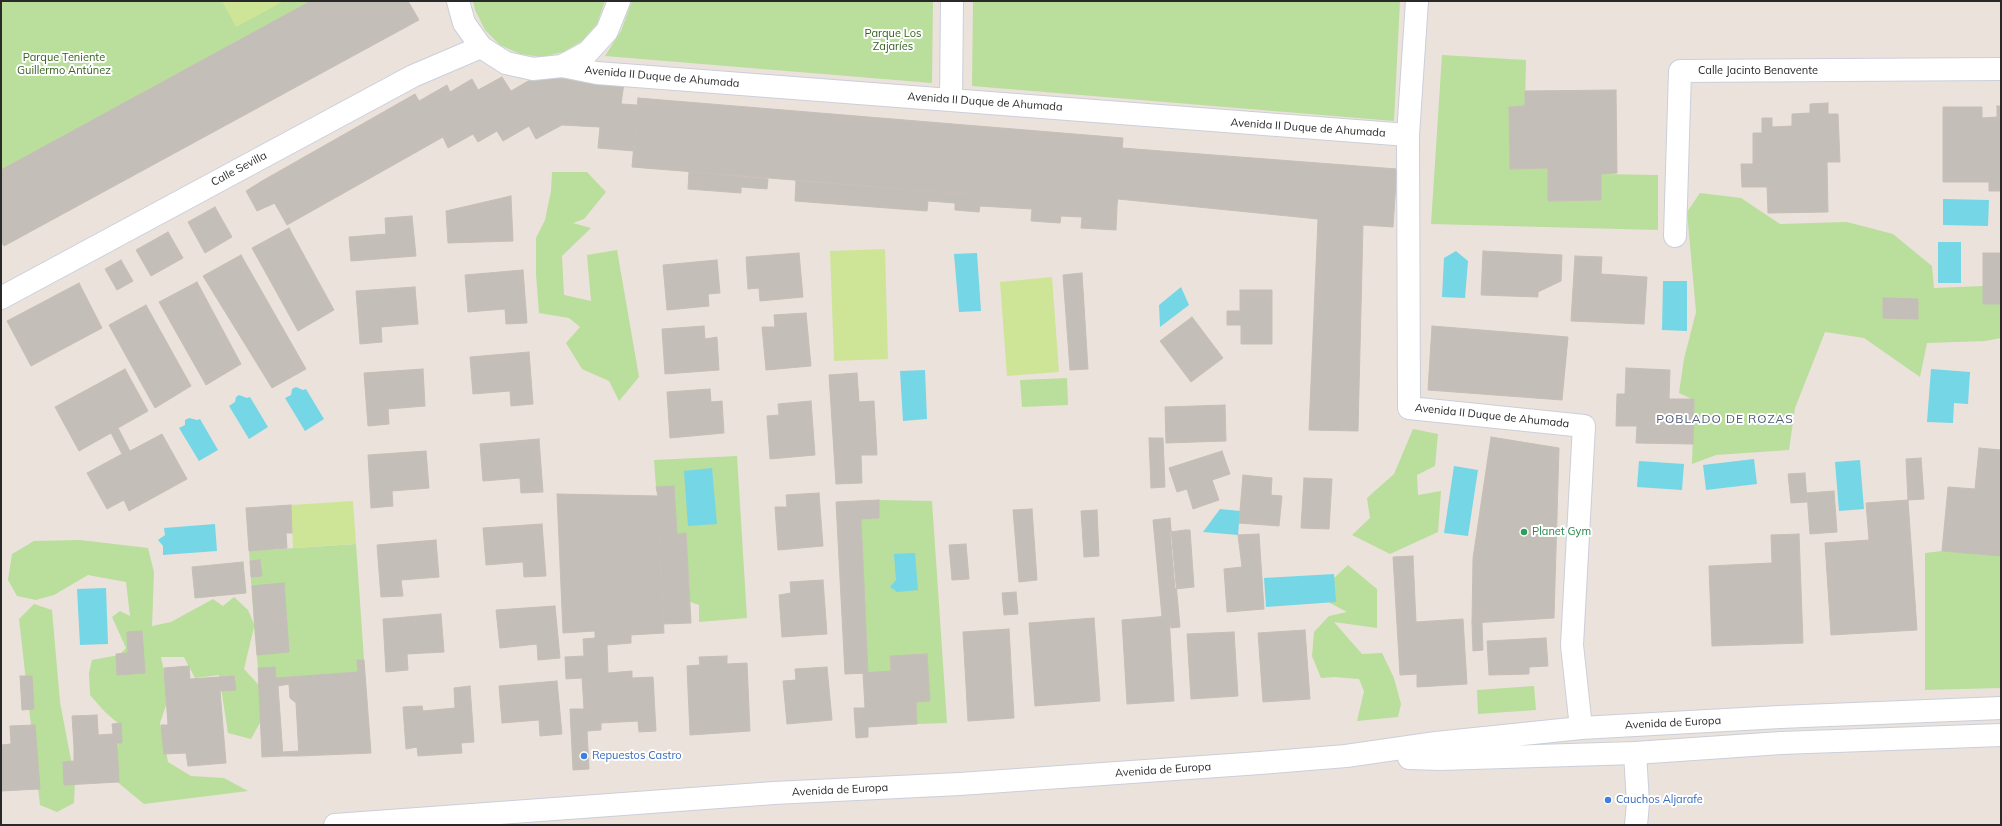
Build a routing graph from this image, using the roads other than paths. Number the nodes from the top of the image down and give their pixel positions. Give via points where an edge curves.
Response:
1 (444, 1) edge
2 (458, 1) edge
3 (618, 1) edge
4 (952, 1) edge
5 (1417, 1) edge
6 (464, 23) junction
7 (481, 47) junction
8 (562, 66) junction
9 (2001, 70) edge
10 (951, 99) junction
11 (1408, 135) junction
12 (1675, 236) dead end
13 (3, 291) edge
14 (2001, 708) edge
15 (1722, 720) junction
16 (2001, 722) edge
17 (1581, 728) junction
18 (2001, 735) edge
19 (1860, 740) junction
20 (1634, 753) junction
21 (1346, 756) junction
22 (334, 825) edge
23 (1636, 825) edge

1 - 6 street
2 - 6 street
3 - 8 street via 607,31 588,52
4 - 10 street
5 - 11 street, Avenida II Duque de Ahumada
6 - 7 street
7 - 8 street via 506,63 534,69
7 - 13 street, Calle Sevilla via 413,76
8 - 10 street, Avenida II Duque de Ahumada via 597,73
9 - 12 street, Calle Jacinto Benavente via 1680,71
10 - 11 street, Avenida II Duque de Ahumada
11 - 17 street, Avenida II Duque de Ahumada via 1409,408 1584,426 1572,645
14 - 15 street, Avenida de Europa
15 - 17 street, Avenida de Europa
15 - 20 street via 1697,735 1646,739
16 - 19 street via 1894,726
17 - 21 street, Avenida de Europa
18 - 19 street, Avenida de Europa
19 - 20 street, Avenida de Europa
20 - 21 street, Avenida de Europa via 1440,759
20 - 23 street via 1638,803
21 - 22 street, Avenida de Europa

